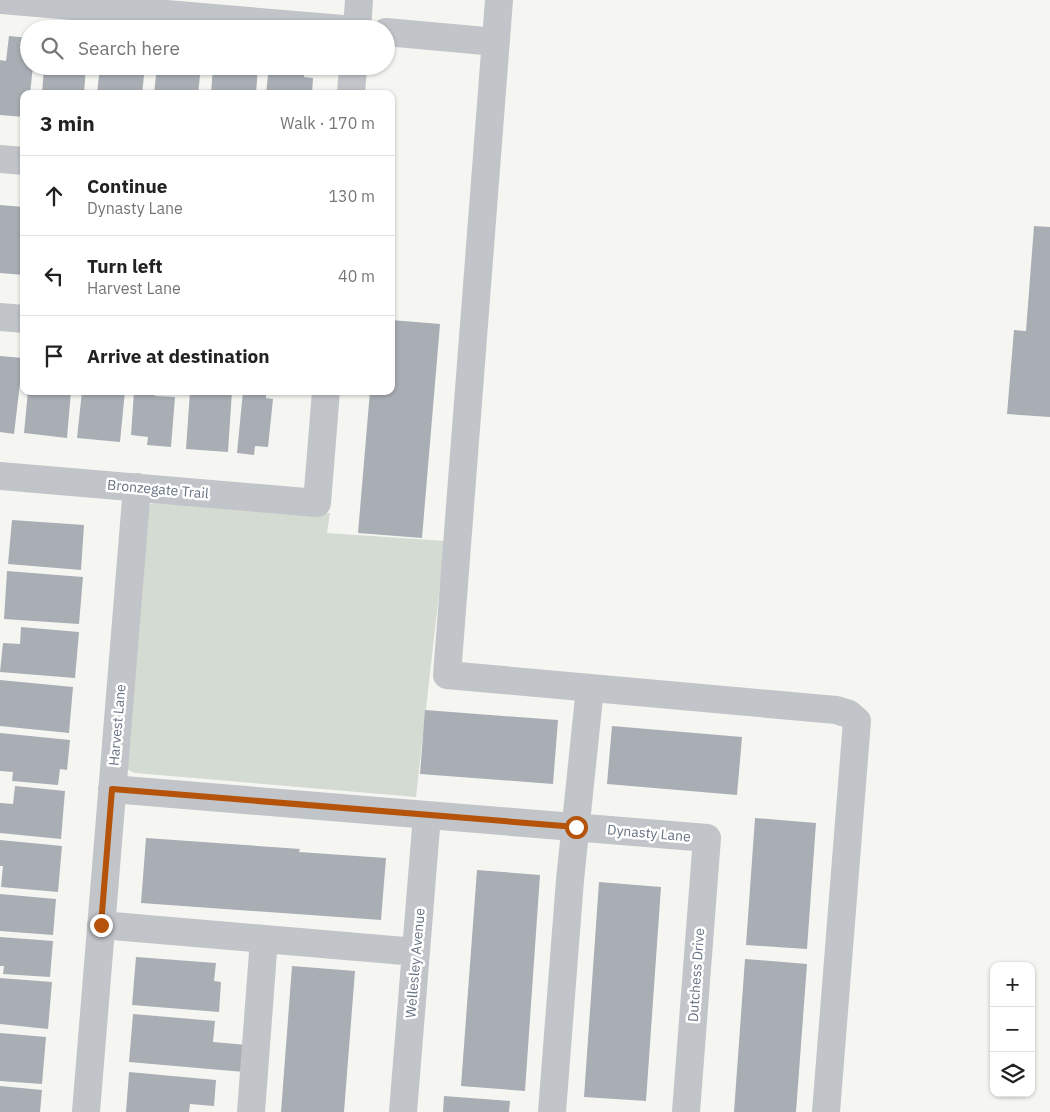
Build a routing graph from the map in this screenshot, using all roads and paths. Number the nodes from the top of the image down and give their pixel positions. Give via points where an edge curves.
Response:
1 (2, 0) edge
2 (359, 0) edge
3 (499, 0) edge
4 (238, 20) edge
5 (357, 20) edge
6 (395, 33) edge
7 (496, 42) junction
8 (352, 75) edge
9 (351, 90) edge
10 (0, 159) edge
11 (20, 161) edge
12 (0, 316) edge
13 (20, 318) edge
14 (326, 395) edge
15 (0, 476) edge
16 (137, 488) junction
17 (590, 688) junction
18 (112, 789) junction
19 (427, 815) junction
20 (576, 827) junction
21 (707, 838) joint
22 (101, 925) junction
23 (264, 939) junction
24 (416, 952) junction
25 (86, 1112) edge
26 (251, 1112) edge
27 (403, 1112) edge
28 (552, 1112) edge
29 (686, 1112) edge
30 (826, 1112) edge

1 - 4 street
2 - 5 street
3 - 7 street
6 - 7 street
7 - 17 street via 447,675
8 - 9 street
10 - 11 street
12 - 13 street
14 - 16 street, Bronzegate Trail via 317,503
15 - 16 street, Bronzegate Trail
16 - 18 street, Harvest Lane
17 - 20 street
17 - 30 street via 836,710 857,721
18 - 19 street, Dynasty Lane
18 - 22 street, Harvest Lane
19 - 20 street, Dynasty Lane
19 - 24 street, Wellesley Avenue
20 - 21 street, Dynasty Lane
20 - 28 street
21 - 29 street, Dutchess Drive
22 - 23 street
22 - 25 street, Harvest Lane
23 - 24 street
23 - 26 street
24 - 27 street, Wellesley Avenue

